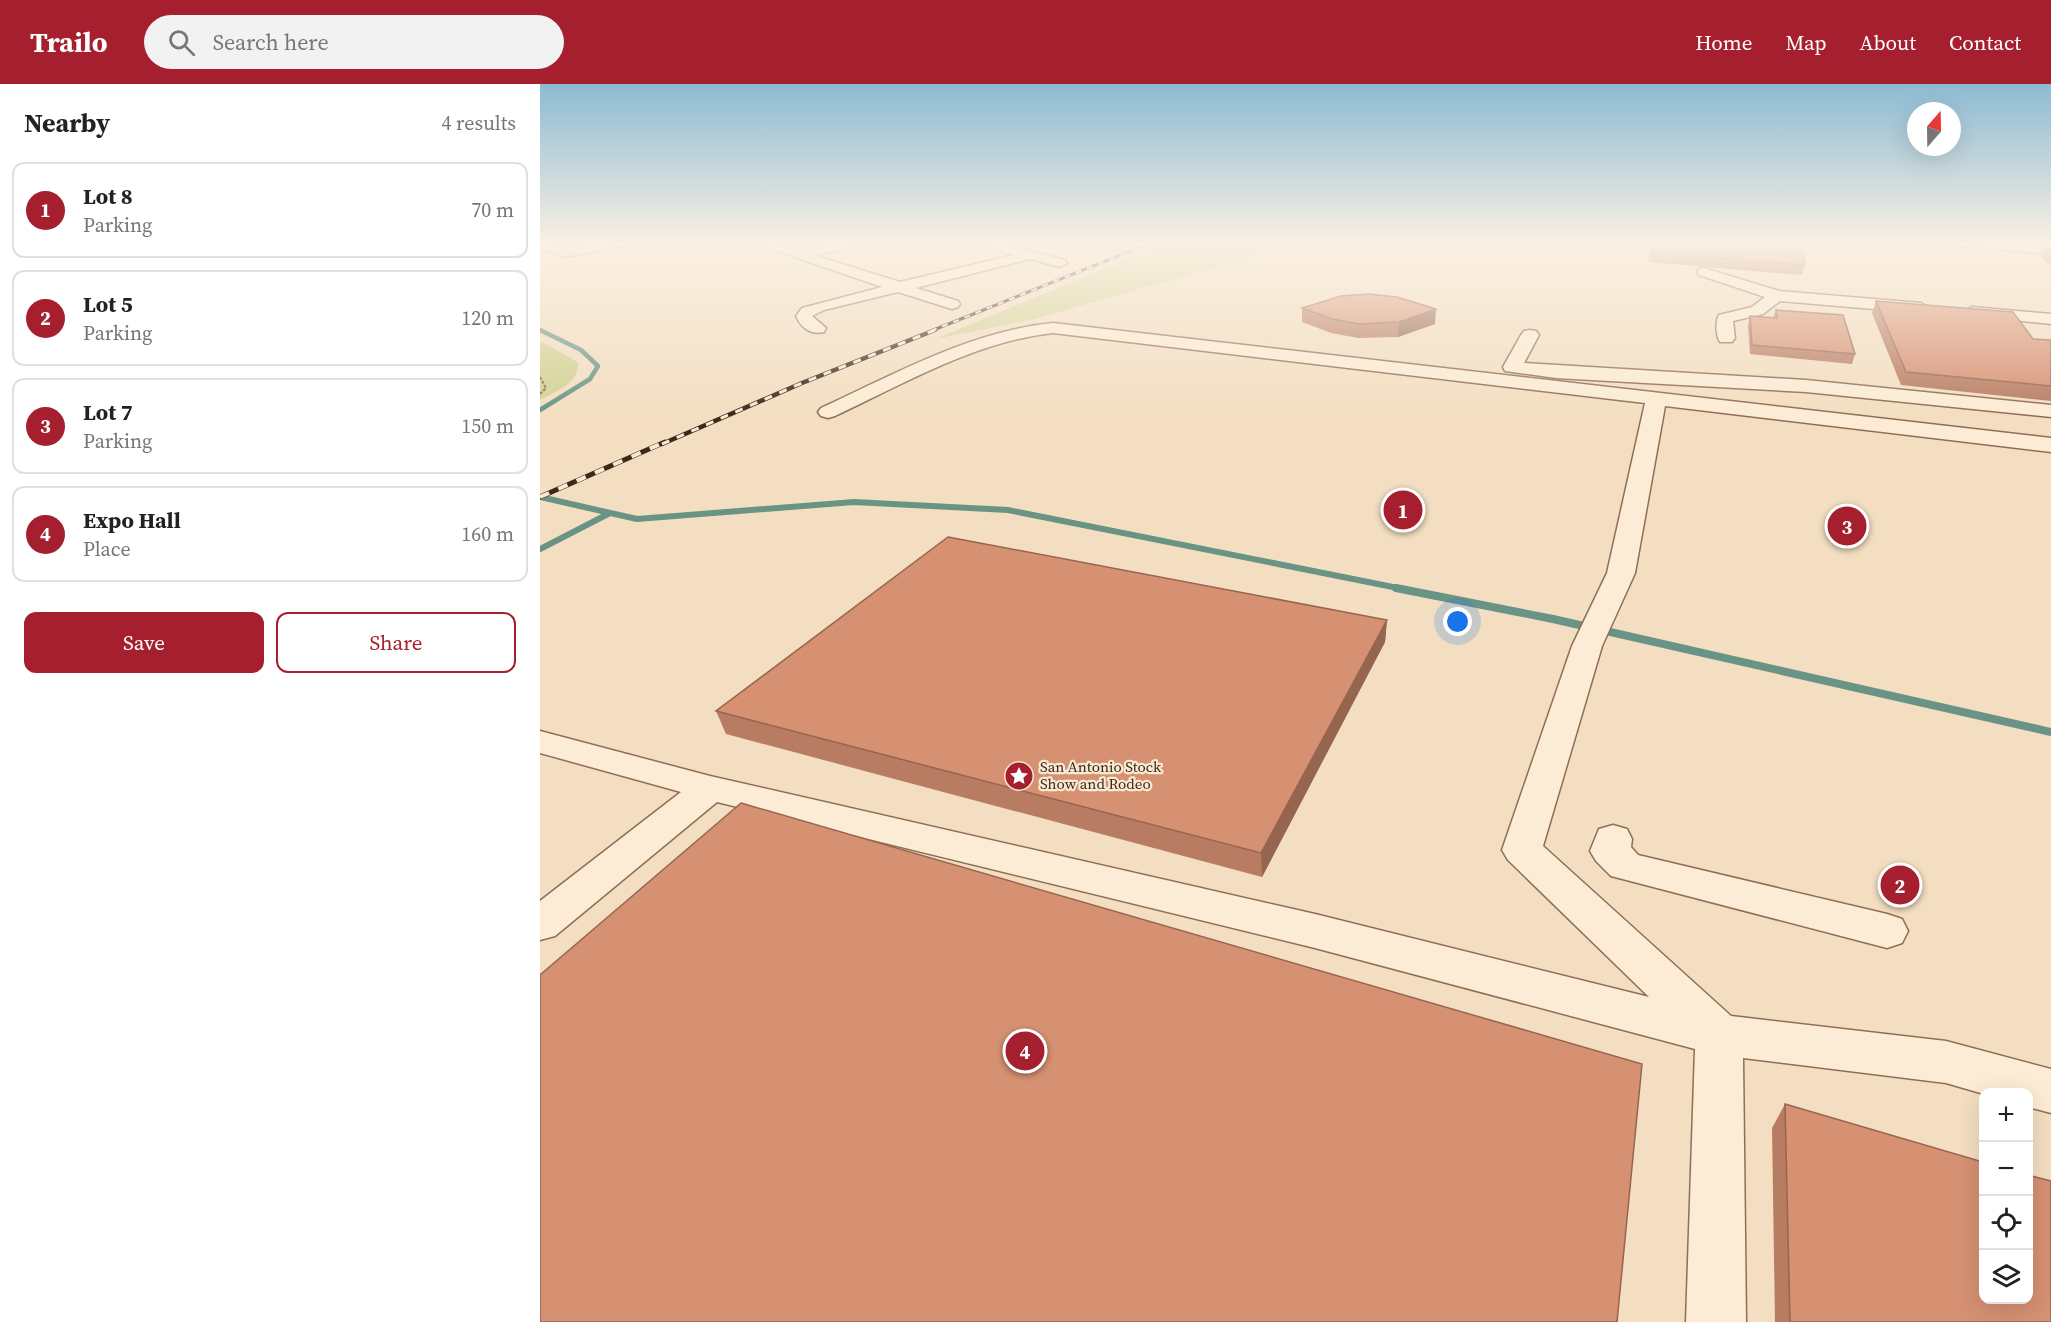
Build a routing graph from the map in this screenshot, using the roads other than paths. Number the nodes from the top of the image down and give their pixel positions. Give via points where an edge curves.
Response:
1 (842, 300) edge
2 (939, 300) edge
3 (1772, 300) edge
4 (1822, 300) edge
5 (952, 304) dead end
6 (2045, 326) edge
7 (818, 328) dead end
8 (1530, 335) dead end
9 (1726, 338) dead end
10 (1656, 401) junction
11 (2051, 411) edge
12 (828, 412) dead end
13 (2051, 446) edge
14 (540, 742) edge
15 (710, 788) junction
16 (1613, 838) dead end
17 (540, 924) edge
18 (1887, 931) dead end
19 (1719, 1035) junction
20 (2051, 1091) edge
21 (1716, 1322) edge

1 - 7 street via 808,311 804,316 807,323
2 - 5 street
3 - 9 street via 1757,312 1725,318
4 - 6 street via 2030,317
8 - 11 street via 1512,367 1818,387
10 - 12 street via 1053,328 950,355
10 - 13 street
10 - 19 street via 1621,573 1596,630 1522,850
14 - 15 street
15 - 17 street
15 - 19 street via 1315,931
16 - 18 street via 1610,851 1625,866
19 - 20 street via 1946,1062
19 - 21 street

